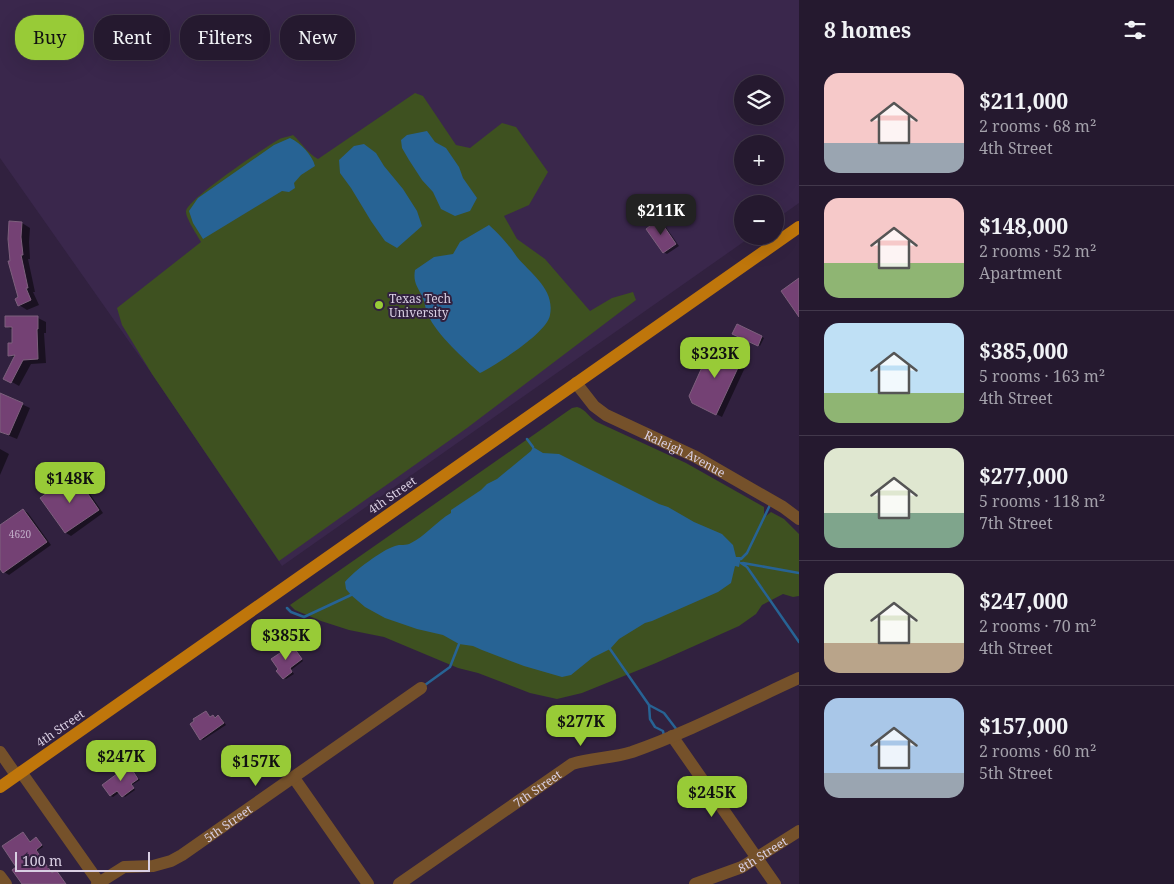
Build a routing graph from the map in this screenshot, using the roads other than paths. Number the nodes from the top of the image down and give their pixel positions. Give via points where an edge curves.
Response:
1 (799, 227) edge
2 (576, 383) junction
3 (799, 519) edge
4 (799, 678) edge
5 (421, 688) dead end
6 (672, 736) junction
7 (0, 752) edge
8 (19, 774) junction
9 (294, 778) junction
10 (0, 786) edge
11 (799, 831) edge
12 (757, 857) junction
13 (0, 876) edge
14 (6, 884) edge
15 (98, 884) edge
16 (368, 884) edge
17 (399, 884) edge
18 (695, 884) edge
19 (775, 884) edge

1 - 2 main road, 4th Street
2 - 3 street, Raleigh Avenue via 594,406 606,415 696,457
2 - 8 main road, 4th Street
4 - 6 street, 7th Street
5 - 9 street, 5th Street
6 - 12 street
6 - 17 street, 7th Street via 630,752 572,764
7 - 8 street
8 - 10 main road, 4th Street
8 - 15 street
9 - 15 street, 5th Street via 182,855 153,866 124,867
9 - 16 street
11 - 12 street, 8th Street
12 - 18 street, 8th Street via 736,870
12 - 19 street
13 - 14 street

